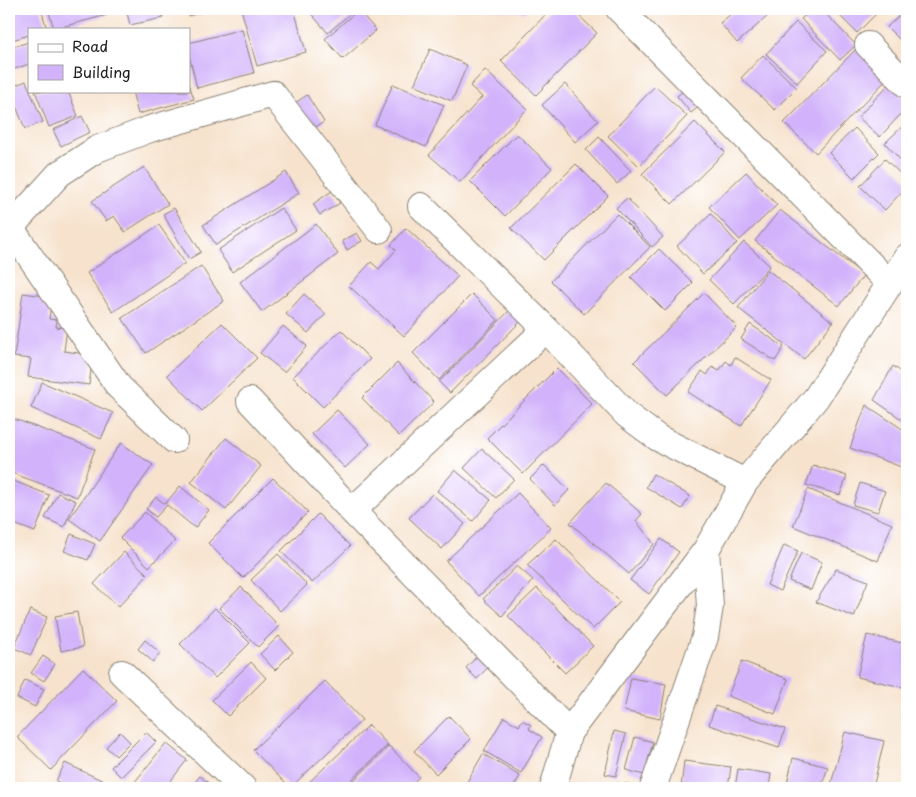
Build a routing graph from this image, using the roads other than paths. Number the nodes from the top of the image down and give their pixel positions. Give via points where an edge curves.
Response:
1 (619, 9) edge
2 (868, 45) dead end
3 (907, 83) edge
4 (422, 206) dead end
5 (9, 228) edge
6 (379, 230) dead end
7 (907, 257) edge
8 (889, 283) junction
9 (546, 328) junction
10 (250, 401) dead end
11 (174, 440) dead end
12 (745, 482) junction
13 (352, 511) junction
14 (706, 550) junction
15 (122, 673) dead end
16 (569, 732) junction
17 (243, 788) edge
18 (553, 788) edge
19 (653, 788) edge

1 - 8 street
2 - 3 street
4 - 9 street
5 - 6 street via 58,174 97,149 150,129 273,94
5 - 11 street via 119,387
7 - 8 street
8 - 12 street via 816,398
9 - 12 street via 627,415 658,438
9 - 13 street
10 - 13 street
12 - 14 street
13 - 16 street
14 - 16 street
14 - 19 street via 710,606 705,637
15 - 17 street
16 - 18 street

